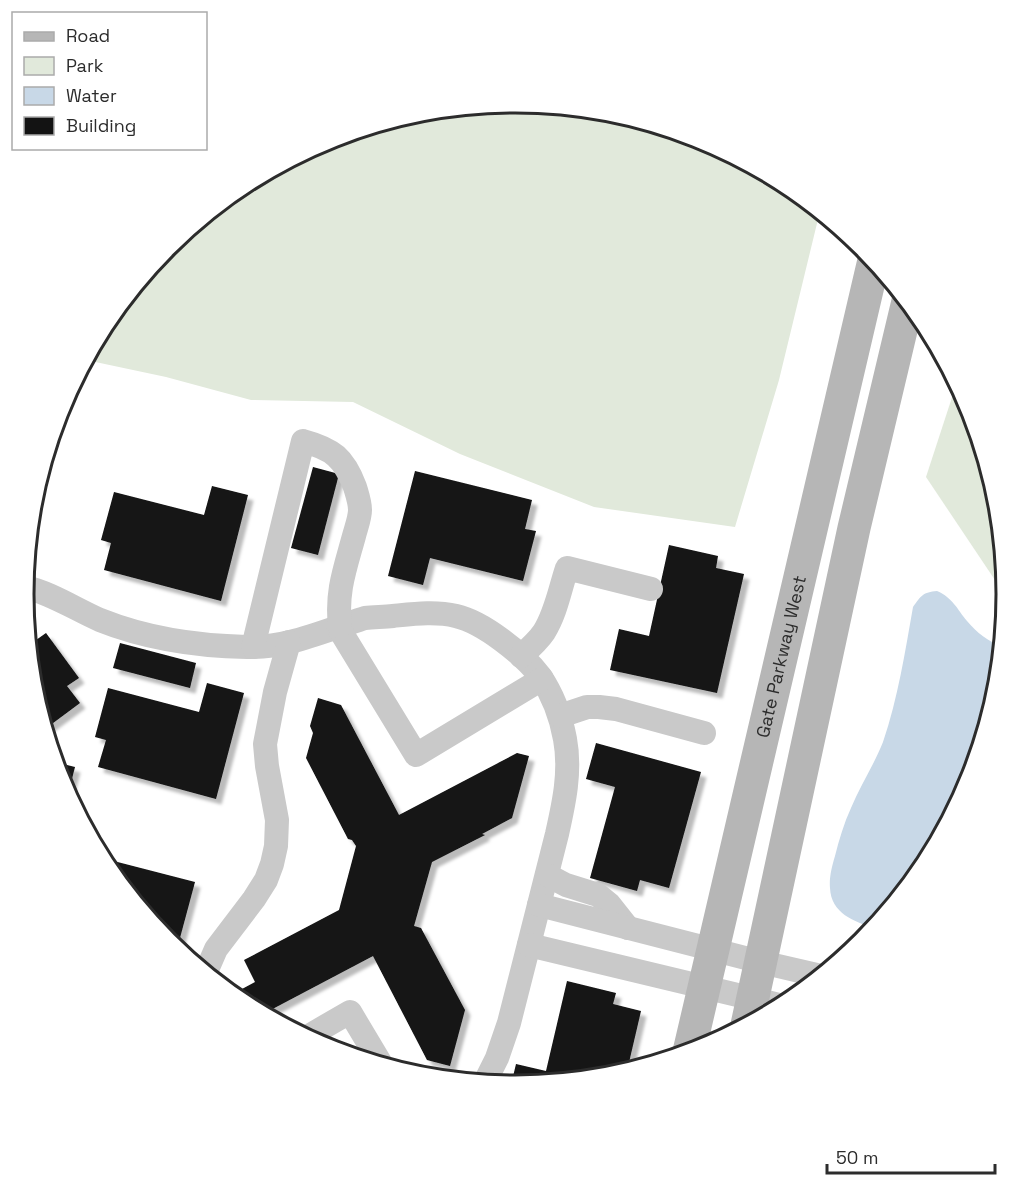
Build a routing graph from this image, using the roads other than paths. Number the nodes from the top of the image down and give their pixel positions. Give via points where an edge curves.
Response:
1 (871, 271) edge
2 (905, 313) edge
3 (651, 589) dead end
4 (34, 590) edge
5 (339, 627) junction
6 (289, 642) junction
7 (253, 647) junction
8 (521, 656) junction
9 (542, 680) junction
10 (560, 716) junction
11 (704, 733) dead end
12 (547, 875) junction
13 (539, 905) junction
14 (628, 928) junction
15 (529, 945) junction
16 (712, 950) junction
17 (761, 962) junction
18 (209, 965) edge
19 (811, 974) edge
20 (705, 987) junction
21 (761, 1008) edge
22 (759, 1009) edge
23 (316, 1031) edge
24 (692, 1041) edge
25 (375, 1054) edge
26 (489, 1074) edge

1 - 16 main road, Gate Parkway West
2 - 17 main road via 854,528
3 - 8 street via 567,568 544,632
4 - 7 street via 121,628 193,643
5 - 6 street
5 - 7 street via 339,592 360,511 357,494 338,457 322,446 303,441
5 - 8 street via 366,618 437,613 457,616 493,634
5 - 9 street via 416,754
6 - 7 street
6 - 18 street via 265,744 277,820 272,864 266,880 216,949
8 - 9 street
9 - 10 street
10 - 11 street via 587,707 616,709
10 - 12 street via 567,768
12 - 13 street
12 - 14 street via 598,895
13 - 14 street
13 - 15 street
14 - 16 street
15 - 20 street
15 - 26 street via 509,1023
16 - 17 street
16 - 20 main road, Gate Parkway West
17 - 19 street
17 - 21 main road
20 - 22 street
20 - 24 main road, Gate Parkway West
23 - 25 street via 350,1011

